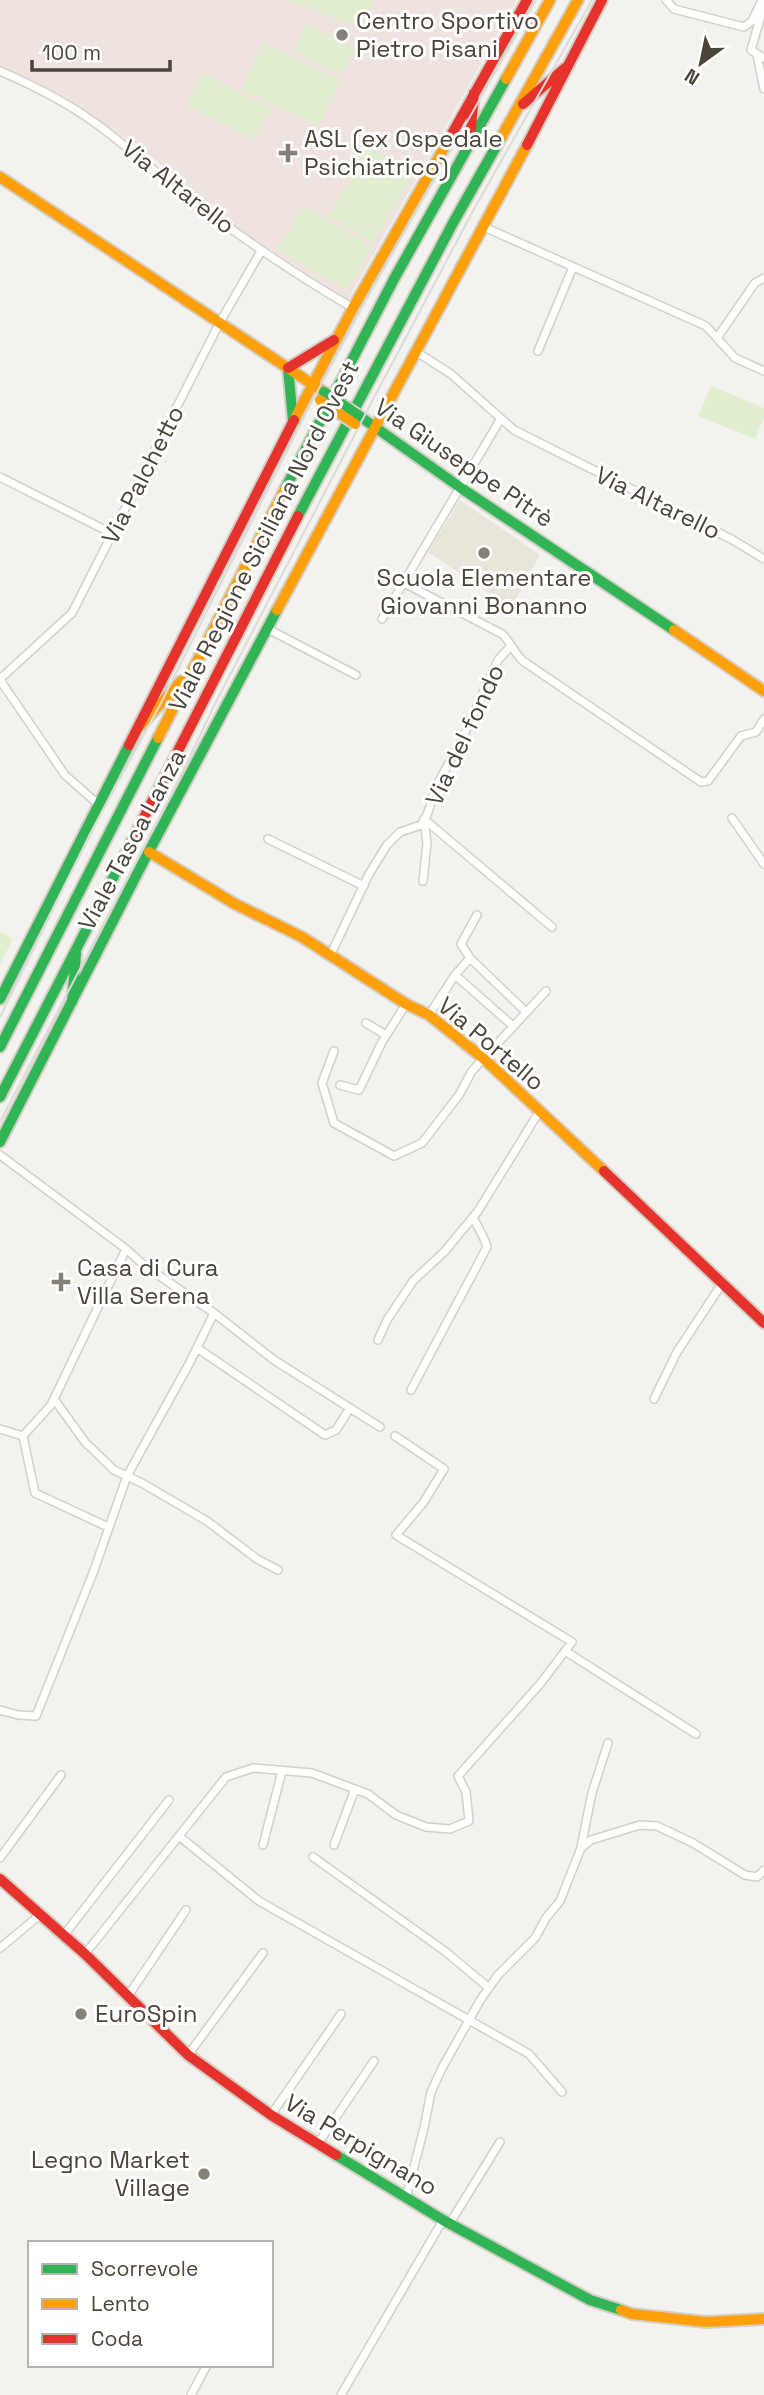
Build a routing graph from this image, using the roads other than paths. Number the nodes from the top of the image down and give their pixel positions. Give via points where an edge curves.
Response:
1 (527, 0) edge
2 (550, 0) edge
3 (578, 0) edge
4 (602, 0) edge
5 (666, 0) edge
6 (763, 2) edge
7 (760, 57) edge
8 (565, 68) junction
9 (0, 71) edge
10 (764, 89) edge
11 (474, 93) junction
12 (516, 111) junction
13 (470, 142) junction
14 (1, 178) edge
15 (484, 227) junction
16 (261, 251) junction
17 (573, 267) junction
18 (764, 278) edge
19 (353, 308) junction
20 (219, 324) junction
21 (717, 338) junction
22 (337, 339) junction
23 (415, 351) junction
24 (538, 351) dead end
25 (288, 368) junction
26 (764, 371) edge
27 (313, 384) junction
28 (322, 396) junction
29 (306, 397) junction
30 (356, 419) junction
31 (500, 420) junction
32 (293, 422) junction
33 (375, 428) junction
34 (364, 449) junction
35 (1, 478) edge
36 (461, 488) junction
37 (113, 534) junction
38 (764, 559) edge
39 (404, 583) junction
40 (382, 619) dead end
41 (268, 629) junction
42 (511, 646) junction
43 (190, 671) junction
44 (356, 675) dead end
45 (0, 679) edge
46 (764, 691) edge
47 (764, 719) edge
48 (140, 726) junction
49 (99, 805) junction
50 (732, 818) dead end
51 (422, 822) junction
52 (268, 839) dead end
53 (149, 852) junction
54 (764, 864) edge
55 (423, 881) dead end
56 (364, 886) junction
57 (477, 915) dead end
58 (552, 927) dead end
59 (77, 947) junction
60 (330, 956) junction
61 (470, 958) junction
62 (455, 975) junction
63 (546, 992) dead end
64 (0, 999) edge
65 (72, 1002) junction
66 (405, 1007) junction
67 (526, 1012) junction
68 (429, 1015) junction
69 (366, 1023) dead end
70 (513, 1026) junction
71 (386, 1035) junction
72 (0, 1047) edge
73 (334, 1051) dead end
74 (483, 1059) junction
75 (341, 1085) dead end
76 (0, 1097) edge
77 (540, 1112) junction
78 (0, 1142) edge
79 (0, 1155) edge
80 (473, 1217) junction
81 (126, 1249) junction
82 (723, 1282) junction
83 (214, 1313) junction
84 (764, 1323) edge
85 (378, 1340) dead end
86 (197, 1348) junction
87 (411, 1390) dead end
88 (54, 1399) junction
89 (654, 1399) dead end
90 (350, 1408) junction
91 (380, 1427) dead end
92 (0, 1429) edge
93 (23, 1436) junction
94 (395, 1436) dead end
95 (127, 1476) junction
96 (108, 1527) junction
97 (278, 1570) dead end
98 (565, 1651) junction
99 (0, 1710) edge
100 (696, 1734) dead end
101 (608, 1743) dead end
102 (282, 1771) junction
103 (61, 1775) dead end
104 (355, 1789) junction
105 (169, 1800) dead end
106 (179, 1836) junction
107 (263, 1845) dead end
108 (334, 1845) dead end
109 (581, 1847) junction
110 (313, 1857) dead end
111 (0, 1858) edge
112 (764, 1870) edge
113 (0, 1878) edge
114 (186, 1910) dead end
115 (41, 1914) junction
116 (64, 1935) junction
117 (0, 1948) edge
118 (263, 1953) dead end
119 (85, 1954) junction
120 (489, 1988) junction
121 (128, 1996) junction
122 (341, 2014) dead end
123 (469, 2020) junction
124 (188, 2055) junction
125 (373, 2061) dead end
126 (562, 2092) dead end
127 (271, 2115) junction
128 (500, 2142) dead end
129 (317, 2145) junction
130 (406, 2198) junction
131 (446, 2222) junction
132 (764, 2319) edge
133 (206, 2367) edge
134 (191, 2395) edge
135 (341, 2395) edge

1 - 11 street, Viale Regione Siciliana Nord Ovest
2 - 13 street, Viale Regione Siciliana Nord Ovest
3 - 12 street, Viale Regione Siciliana Nord Ovest
4 - 8 street, Viale Regione Siciliana Nord Ovest
5 - 6 street via 674,9 744,27
6 - 7 street via 751,50
7 - 10 street
8 - 12 street
8 - 15 street, Viale Regione Siciliana Nord Ovest
9 - 16 street, Via Altarello via 50,95 107,132
11 - 13 street
11 - 19 street, Viale Regione Siciliana Nord Ovest
12 - 59 street, Viale Regione Siciliana Nord Ovest via 341,432
13 - 43 street, Viale Regione Siciliana Nord Ovest
14 - 20 street, Via Giuseppe Pitrè
15 - 17 street
15 - 23 street, Viale Regione Siciliana Nord Ovest
16 - 19 street, Via Altarello
16 - 20 street, Via Palchetto
17 - 21 street via 706,326
17 - 24 street
18 - 21 street via 755,283
19 - 22 street, Viale Regione Siciliana Nord Ovest
20 - 25 street, Via Giuseppe Pitrè
20 - 37 street, Via Palchetto
21 - 26 street via 735,358
22 - 25 street
22 - 27 street, Viale Regione Siciliana Nord Ovest
23 - 31 street, Via Altarello via 452,374
23 - 33 street, Viale Regione Siciliana Nord Ovest
25 - 27 street, Via Giuseppe Pitrè
25 - 32 street
27 - 28 street, Via Giuseppe Pitrè
27 - 29 street, Viale Regione Siciliana Nord Ovest
28 - 29 street, Via Giuseppe Pitrè
28 - 30 street, Via Giuseppe Pitrè, bridge
29 - 32 street, Viale Regione Siciliana Nord Ovest
30 - 33 street, Via Giuseppe Pitrè
30 - 34 street, Via Giuseppe Pitrè via 363,431
31 - 36 street
31 - 38 street, Via Altarello
32 - 48 street, Viale Regione Siciliana Nord Ovest
33 - 34 street, Viale Regione Siciliana Nord Ovest
33 - 36 street, Via Giuseppe Pitrè
34 - 41 street, Viale Tasca Lanza
35 - 37 street
36 - 39 street
36 - 46 street, Via Giuseppe Pitrè
37 - 45 street, Via Palchetto via 72,613
39 - 40 street
39 - 42 street via 502,634
41 - 44 street
41 - 53 street, Viale Tasca Lanza
42 - 47 street via 523,660 704,782 741,736 756,732
42 - 51 street, Via del fondo via 498,660
43 - 48 street
43 - 72 street, Viale Regione Siciliana Nord Ovest
45 - 49 street via 65,775
48 - 49 street, Viale Regione Siciliana Nord Ovest
49 - 64 street, Viale Regione Siciliana Nord Ovest
50 - 54 street
51 - 55 street via 427,832
51 - 56 street via 400,832 387,845
51 - 58 street
52 - 56 street
53 - 60 street, Via Portello
53 - 65 street, Viale Tasca Lanza
56 - 60 street
57 - 61 street via 461,944
59 - 65 street
59 - 76 street, Viale Regione Siciliana Nord Ovest
60 - 66 street, Via Portello
61 - 62 street
61 - 67 street
62 - 68 street
62 - 70 street
63 - 67 street
65 - 78 street, Viale Tasca Lanza
66 - 68 street, Via Portello
66 - 71 street
67 - 70 street
68 - 74 street, Via Portello
69 - 71 street
70 - 74 street
71 - 75 street via 359,1090
73 - 74 street via 322,1083 334,1123 394,1156 422,1143
74 - 77 street, Via Portello
77 - 80 street
77 - 82 street, Via Portello
79 - 81 street
80 - 85 street via 413,1281
80 - 87 street via 487,1247
81 - 83 street
81 - 88 street
82 - 84 street, Via Portello
82 - 89 street via 677,1352
83 - 86 street
83 - 90 street via 274,1360
86 - 90 street via 325,1436 336,1430
86 - 95 street
88 - 93 street
88 - 95 street via 85,1442 114,1470
90 - 91 street
92 - 93 street
93 - 96 street via 36,1493
94 - 98 street via 444,1469 396,1535 572,1642
95 - 96 street
95 - 97 street via 207,1521
96 - 99 street via 36,1716
98 - 100 street
98 - 104 street via 458,1776 466,1792 469,1821 450,1829 426,1827
101 - 109 street
102 - 104 street via 312,1773
102 - 106 street via 253,1768 226,1777
102 - 107 street
103 - 111 street
104 - 108 street
105 - 116 street
106 - 119 street
106 - 123 street via 259,1901
109 - 112 street via 640,1825 657,1826 745,1875 757,1877
109 - 120 street via 560,1901 535,1938
110 - 120 street
113 - 115 street, Via Perpignano
114 - 121 street
115 - 116 street, Via Perpignano
115 - 117 street
116 - 119 street, Via Perpignano
118 - 124 street
119 - 121 street, Via Perpignano
120 - 123 street
121 - 124 street, Via Perpignano
122 - 127 street
123 - 126 street via 529,2054
123 - 130 street via 431,2092
124 - 127 street, Via Perpignano
125 - 129 street
127 - 129 street, Via Perpignano
128 - 131 street
129 - 130 street, Via Perpignano
130 - 131 street, Via Perpignano
131 - 132 street, Via Perpignano via 590,2300 632,2314 706,2322
131 - 135 street
133 - 134 street

